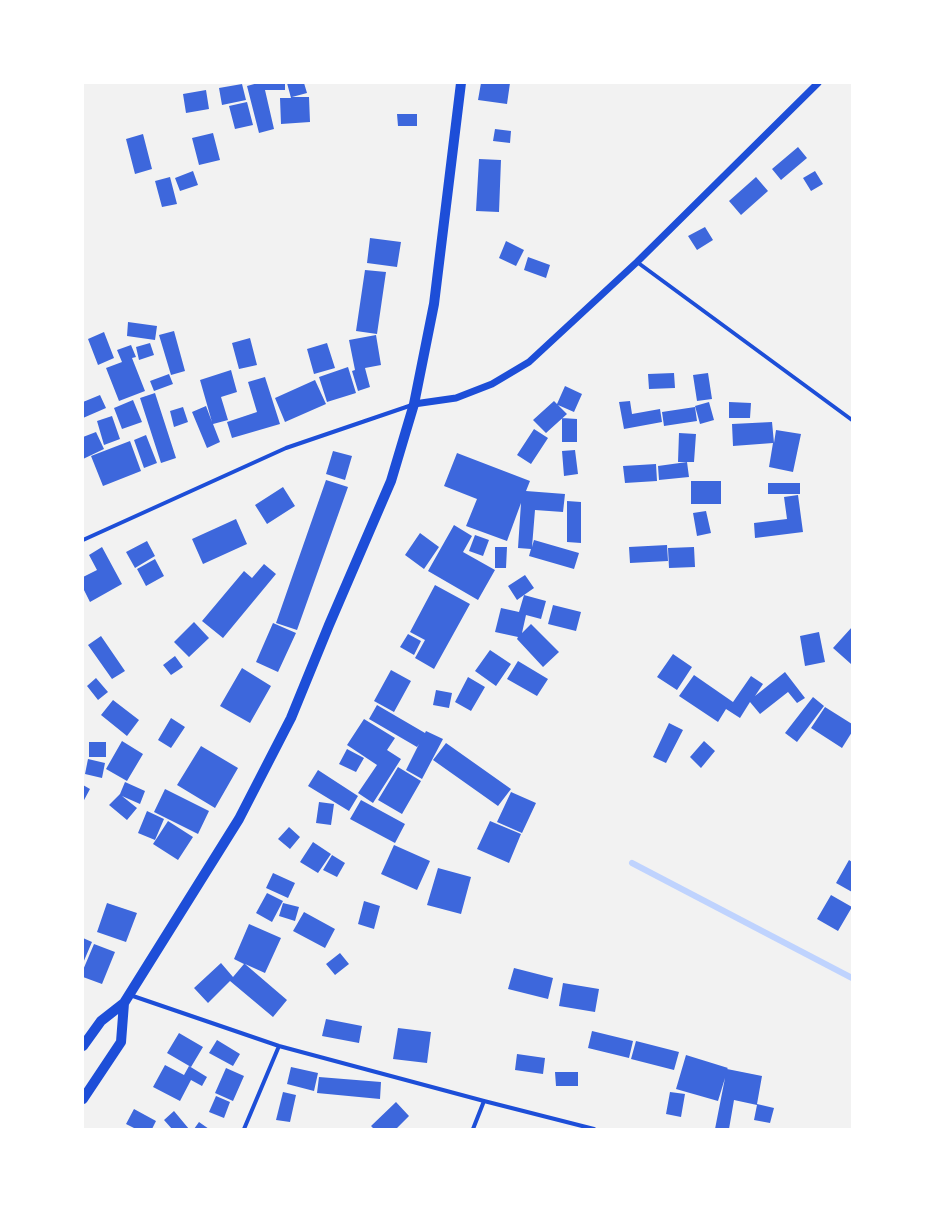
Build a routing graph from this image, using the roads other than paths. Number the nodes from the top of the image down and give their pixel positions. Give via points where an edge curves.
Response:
1 (462, 83) edge
2 (818, 83) edge
3 (637, 262) junction
4 (414, 404) junction
5 (852, 420) edge
6 (83, 540) edge
7 (127, 999) junction
8 (83, 1046) edge
9 (279, 1046) junction
10 (83, 1099) edge
11 (484, 1101) junction
12 (244, 1129) edge
13 (473, 1129) edge
14 (594, 1129) edge

1 - 4 main road via 434,304
2 - 3 street
3 - 4 street via 529,362 492,384 456,398
3 - 5 street
4 - 6 street via 286,448
4 - 7 main road via 390,481 291,718 239,819
7 - 8 main road via 101,1020
7 - 9 street
7 - 10 main road via 121,1042
9 - 11 street
9 - 12 street
11 - 13 street
11 - 14 street

